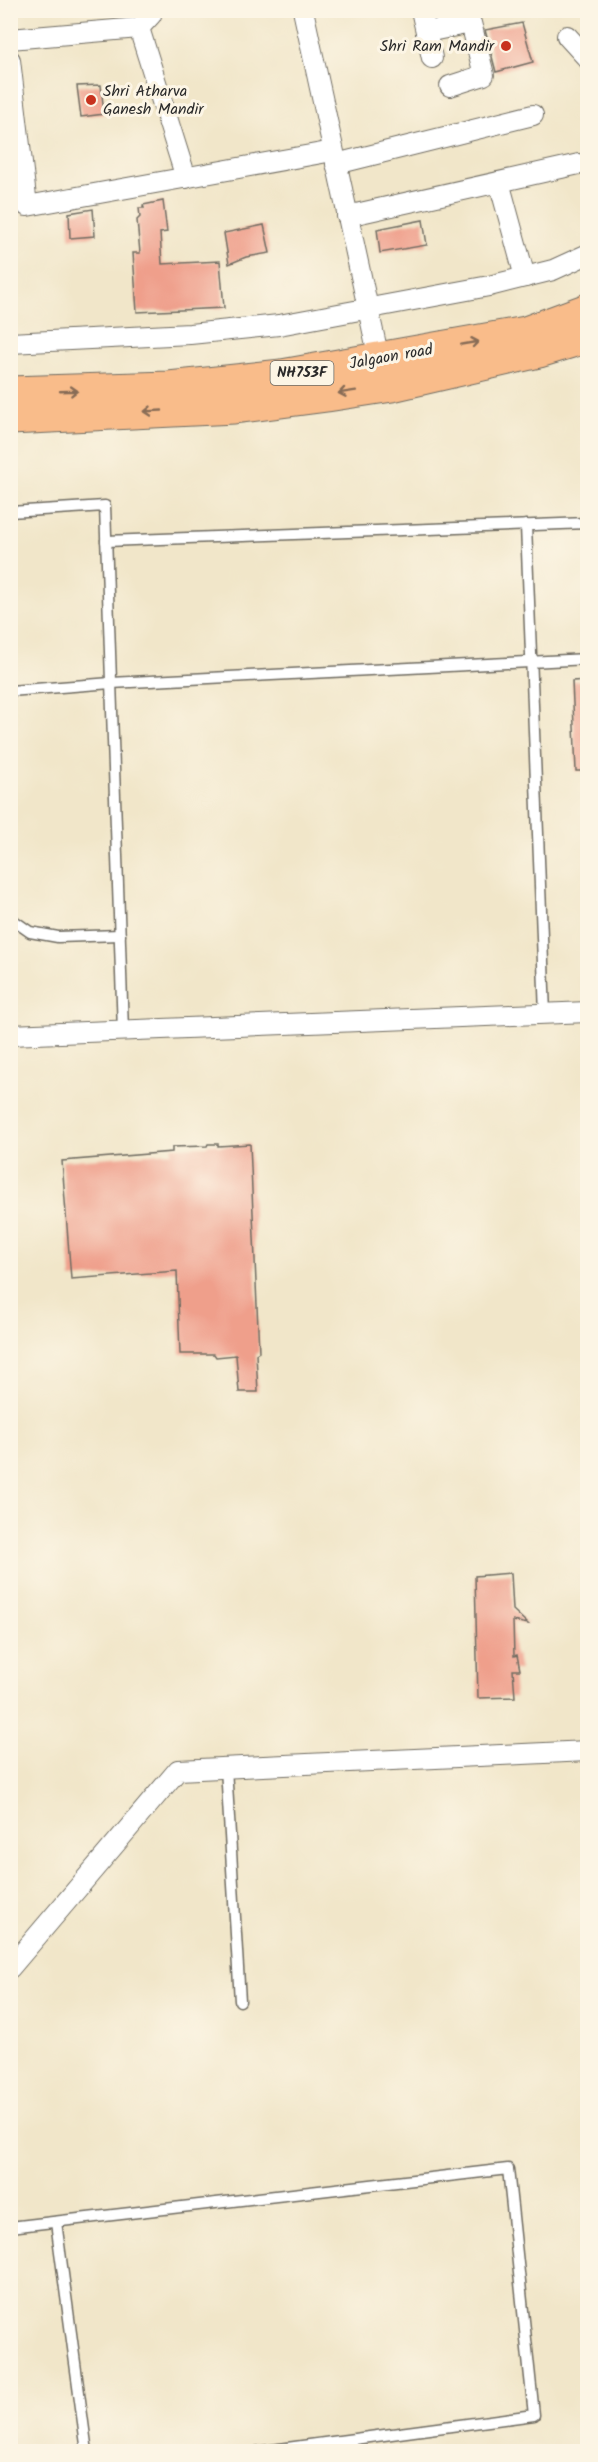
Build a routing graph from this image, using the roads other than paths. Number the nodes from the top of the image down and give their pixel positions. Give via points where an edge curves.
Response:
1 (150, 10) edge
2 (303, 10) edge
3 (421, 10) edge
4 (139, 28) junction
5 (426, 32) junction
6 (567, 36) dead end
7 (10, 39) edge
8 (432, 58) dead end
9 (588, 58) edge
10 (10, 60) edge
11 (450, 86) dead end
12 (533, 115) dead end
13 (335, 158) junction
14 (579, 164) dead end
15 (186, 178) junction
16 (499, 182) junction
17 (347, 216) junction
18 (588, 254) edge
19 (525, 277) junction
20 (368, 309) junction
21 (588, 310) edge
22 (588, 336) edge
23 (10, 343) edge
24 (383, 373) junction
25 (10, 393) edge
26 (10, 418) edge
27 (10, 512) edge
28 (588, 523) edge
29 (526, 525) junction
30 (106, 541) junction
31 (588, 659) edge
32 (531, 661) junction
33 (111, 683) junction
34 (10, 691) edge
35 (10, 918) edge
36 (120, 935) junction
37 (588, 1012) edge
38 (545, 1014) junction
39 (123, 1031) junction
40 (10, 1035) edge
41 (588, 1751) edge
42 (226, 1768) junction
43 (10, 1968) edge
44 (240, 2001) dead end
45 (56, 2222) junction
46 (10, 2227) edge
47 (87, 2451) edge
48 (257, 2451) edge

1 - 4 street via 151,15
2 - 13 street
3 - 5 street
4 - 7 street
4 - 15 street
5 - 8 street
5 - 11 street via 471,23 484,75
6 - 9 street
10 - 15 street via 27,206
12 - 13 street
13 - 15 street
13 - 17 street
14 - 16 street
16 - 17 street
16 - 19 street
17 - 20 street
18 - 19 street via 553,270
19 - 20 street
20 - 23 street via 279,325 190,334
20 - 24 street
24 -> 21 highway, Jalgaon road / NH753F via 526,333
22 - 24 highway, Jalgaon road / NH753F via 539,351
25 -> 24 highway, Jalgaon road / NH753F via 170,388 282,376
24 -> 26 highway, Jalgaon road / NH753F via 234,407
27 - 30 lane via 105,507
28 - 29 lane
29 - 30 lane
29 - 32 lane
30 - 33 lane
31 - 32 lane
32 - 33 lane
32 - 38 lane
33 - 34 lane
33 - 36 lane
35 - 36 lane via 30,932 58,937
36 - 39 lane
37 - 38 street
38 - 39 street
39 - 40 street
41 - 42 street
42 - 43 street via 178,1770
42 - 44 lane
45 - 46 lane
45 - 47 lane
45 - 48 lane via 508,2169 534,2415

